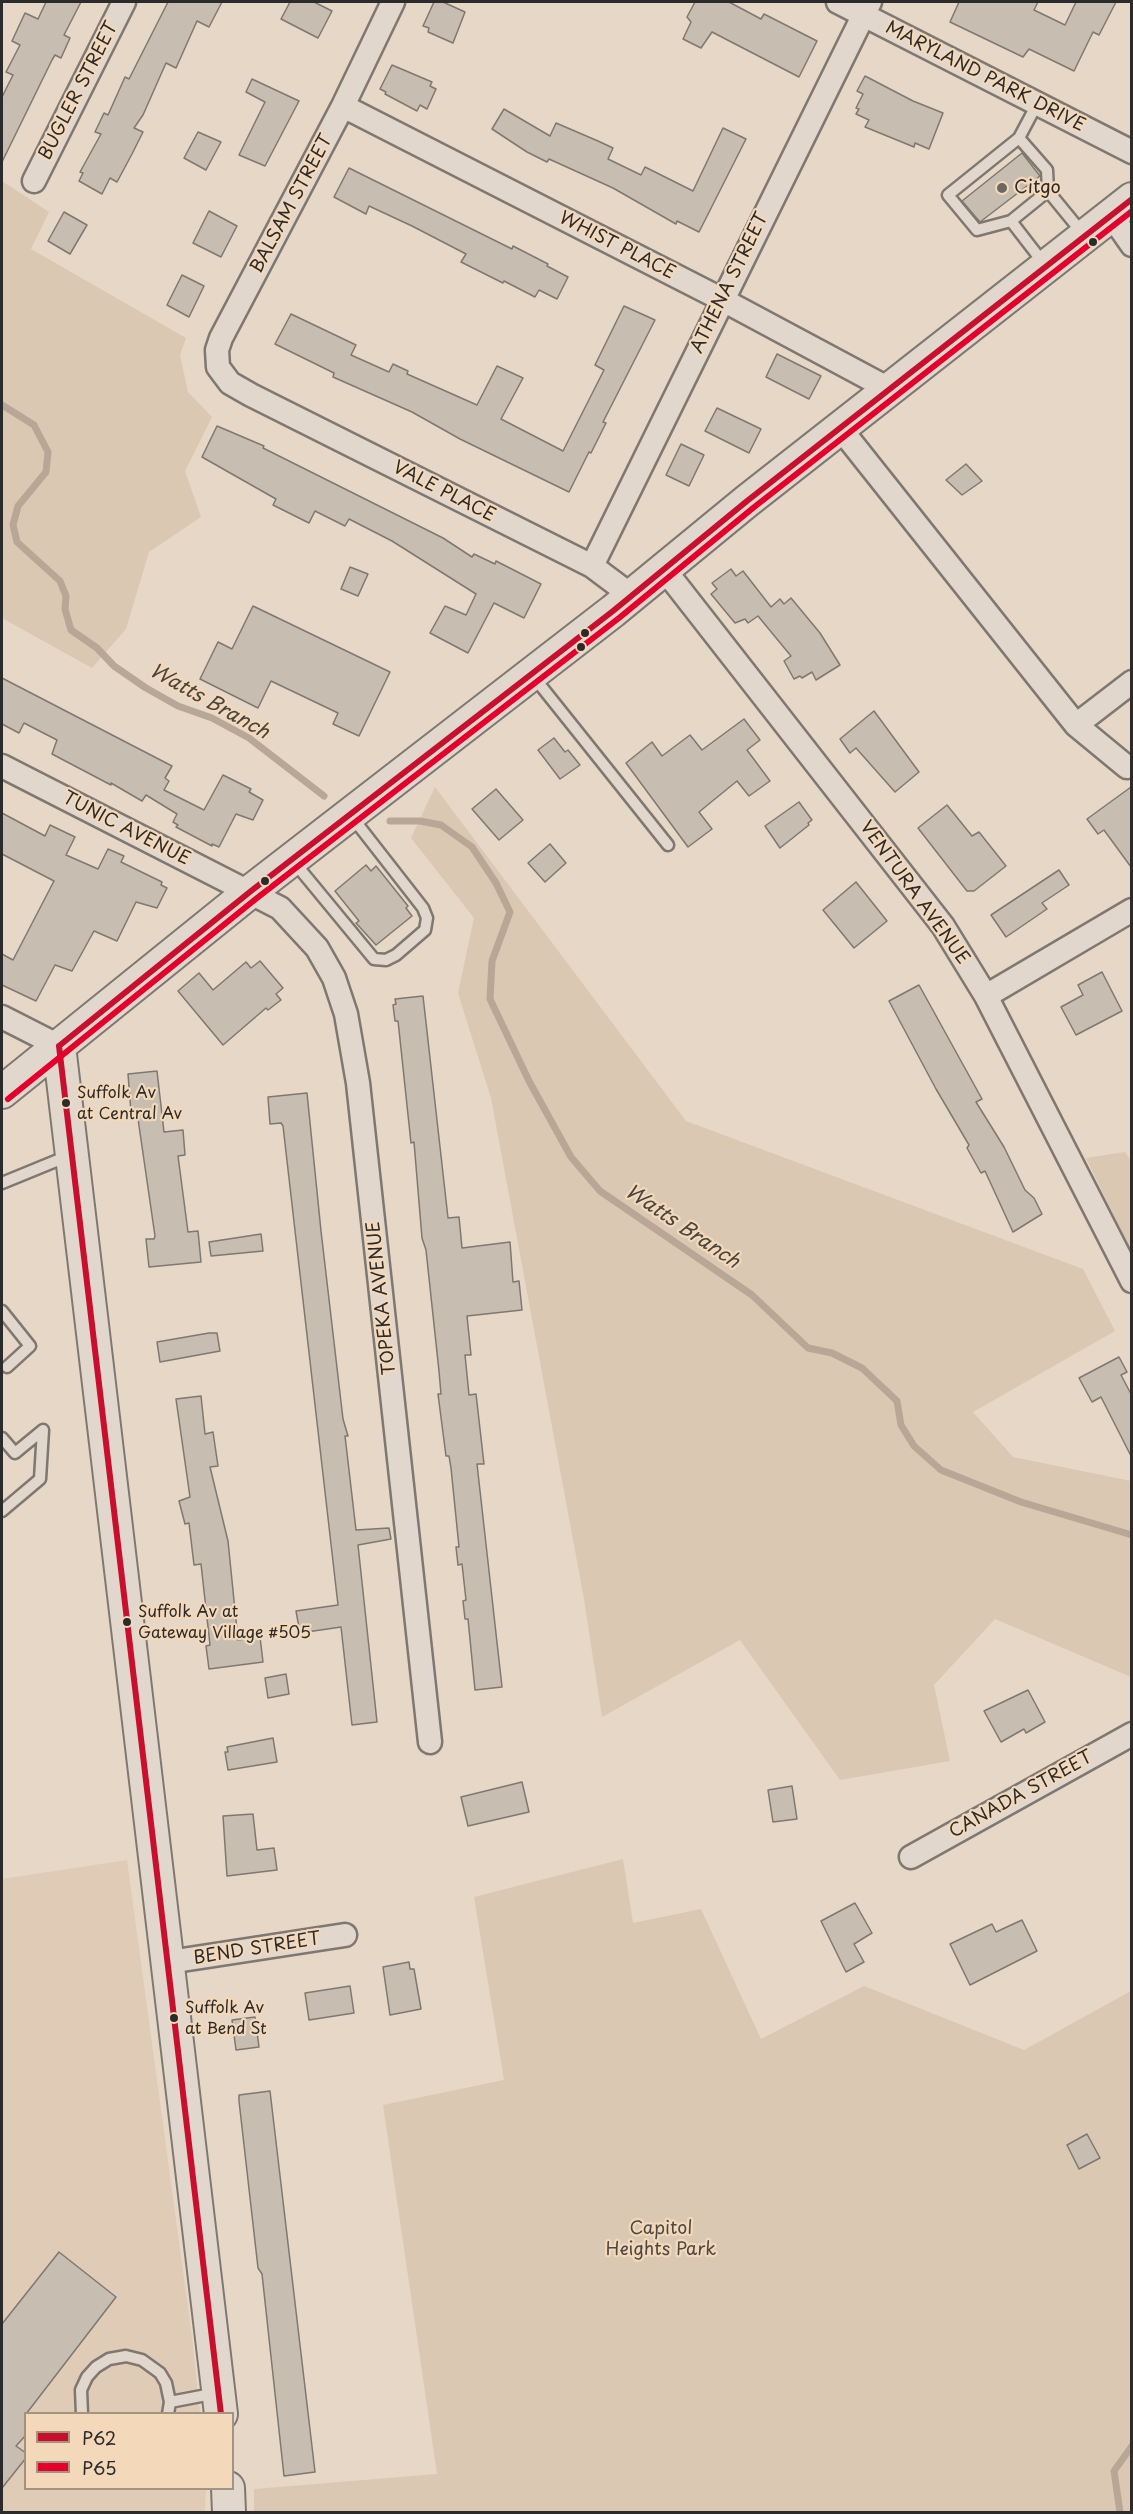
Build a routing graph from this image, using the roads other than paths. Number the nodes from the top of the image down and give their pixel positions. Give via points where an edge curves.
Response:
1 (124, 2) edge
2 (393, 2) edge
3 (838, 2) edge
4 (867, 8) edge
5 (1037, 104) junction
6 (343, 106) junction
7 (1018, 138) junction
8 (1131, 152) edge
9 (34, 181) dead end
10 (1048, 191) junction
11 (1121, 207) edge
12 (1011, 220) junction
13 (1084, 236) junction
14 (1131, 245) edge
15 (1045, 265) junction
16 (722, 299) junction
17 (889, 389) junction
18 (251, 395) joint
19 (840, 428) junction
20 (592, 566) junction
21 (664, 570) junction
22 (632, 596) junction
23 (531, 674) junction
24 (1131, 682) edge
25 (1076, 725) junction
26 (2, 766) edge
27 (1127, 767) dead end
28 (350, 814) junction
29 (668, 844) dead end
30 (292, 859) junction
31 (251, 891) junction
32 (1131, 910) edge
33 (986, 996) junction
34 (2, 1017) edge
35 (59, 1046) junction
36 (2, 1092) edge
37 (72, 1154) junction
38 (2, 1183) edge
39 (1131, 1281) edge
40 (2, 1311) edge
41 (7, 1366) dead end
42 (2, 1437) edge
43 (2, 1511) edge
44 (1131, 1734) edge
45 (430, 1743) dead end
46 (911, 1857) dead end
47 (345, 1935) dead end
48 (169, 1962) junction
49 (170, 2402) junction
50 (219, 2403) edge
51 (82, 2412) edge
52 (168, 2412) edge
53 (228, 2490) edge
54 (229, 2512) edge

1 - 9 street, BUGLER STREET
2 - 6 street, BALSAM STREET
3 - 4 street, MARYLAND PARK DRIVE
4 - 5 street, MARYLAND PARK DRIVE
4 - 16 street, ATHENA STREET
5 - 7 lane
5 - 8 street, MARYLAND PARK DRIVE
6 - 16 street, WHIST PLACE
6 - 18 street, BALSAM STREET via 217,350 216,363 224,378
7 - 10 lane via 1047,170
7 - 12 lane via 948,195 976,230
10 - 12 lane
10 - 13 lane
11 - 13 main road
11 - 14 street
12 - 15 lane
13 - 15 main road
15 - 17 main road
16 - 17 street, WHIST PLACE
16 - 20 street, ATHENA STREET
17 - 19 main road
18 - 20 street, VALE PLACE
19 - 21 main road
19 - 25 street
20 - 22 street, VALE PLACE
21 - 22 main road
21 - 33 street, VENTURA AVENUE via 943,926
22 - 23 main road
23 - 28 main road
23 - 29 lane
24 - 25 street
25 - 27 street
26 - 31 street, TUNIC AVENUE
28 - 30 main road
28 - 30 lane via 427,918 425,930 396,955 386,960 374,959
30 - 31 main road
31 - 35 main road
31 - 45 street, TOPEKA AVENUE via 280,908 317,948 334,978 346,1014 358,1083
32 - 33 street
33 - 39 street, VENTURA AVENUE
34 - 35 street
35 - 36 main road
35 - 37 main road
37 - 38 lane
37 - 48 main road
40 - 41 lane via 30,1346
42 - 43 lane via 15,1453 43,1430 40,1479
44 - 46 street, CANADA STREET
47 - 48 street, BEND STREET
48 - 50 main road
49 - 50 lane
49 - 51 lane via 160,2373 142,2360 126,2356 109,2359 87,2377 81,2390
49 - 52 lane
53 - 54 main road

